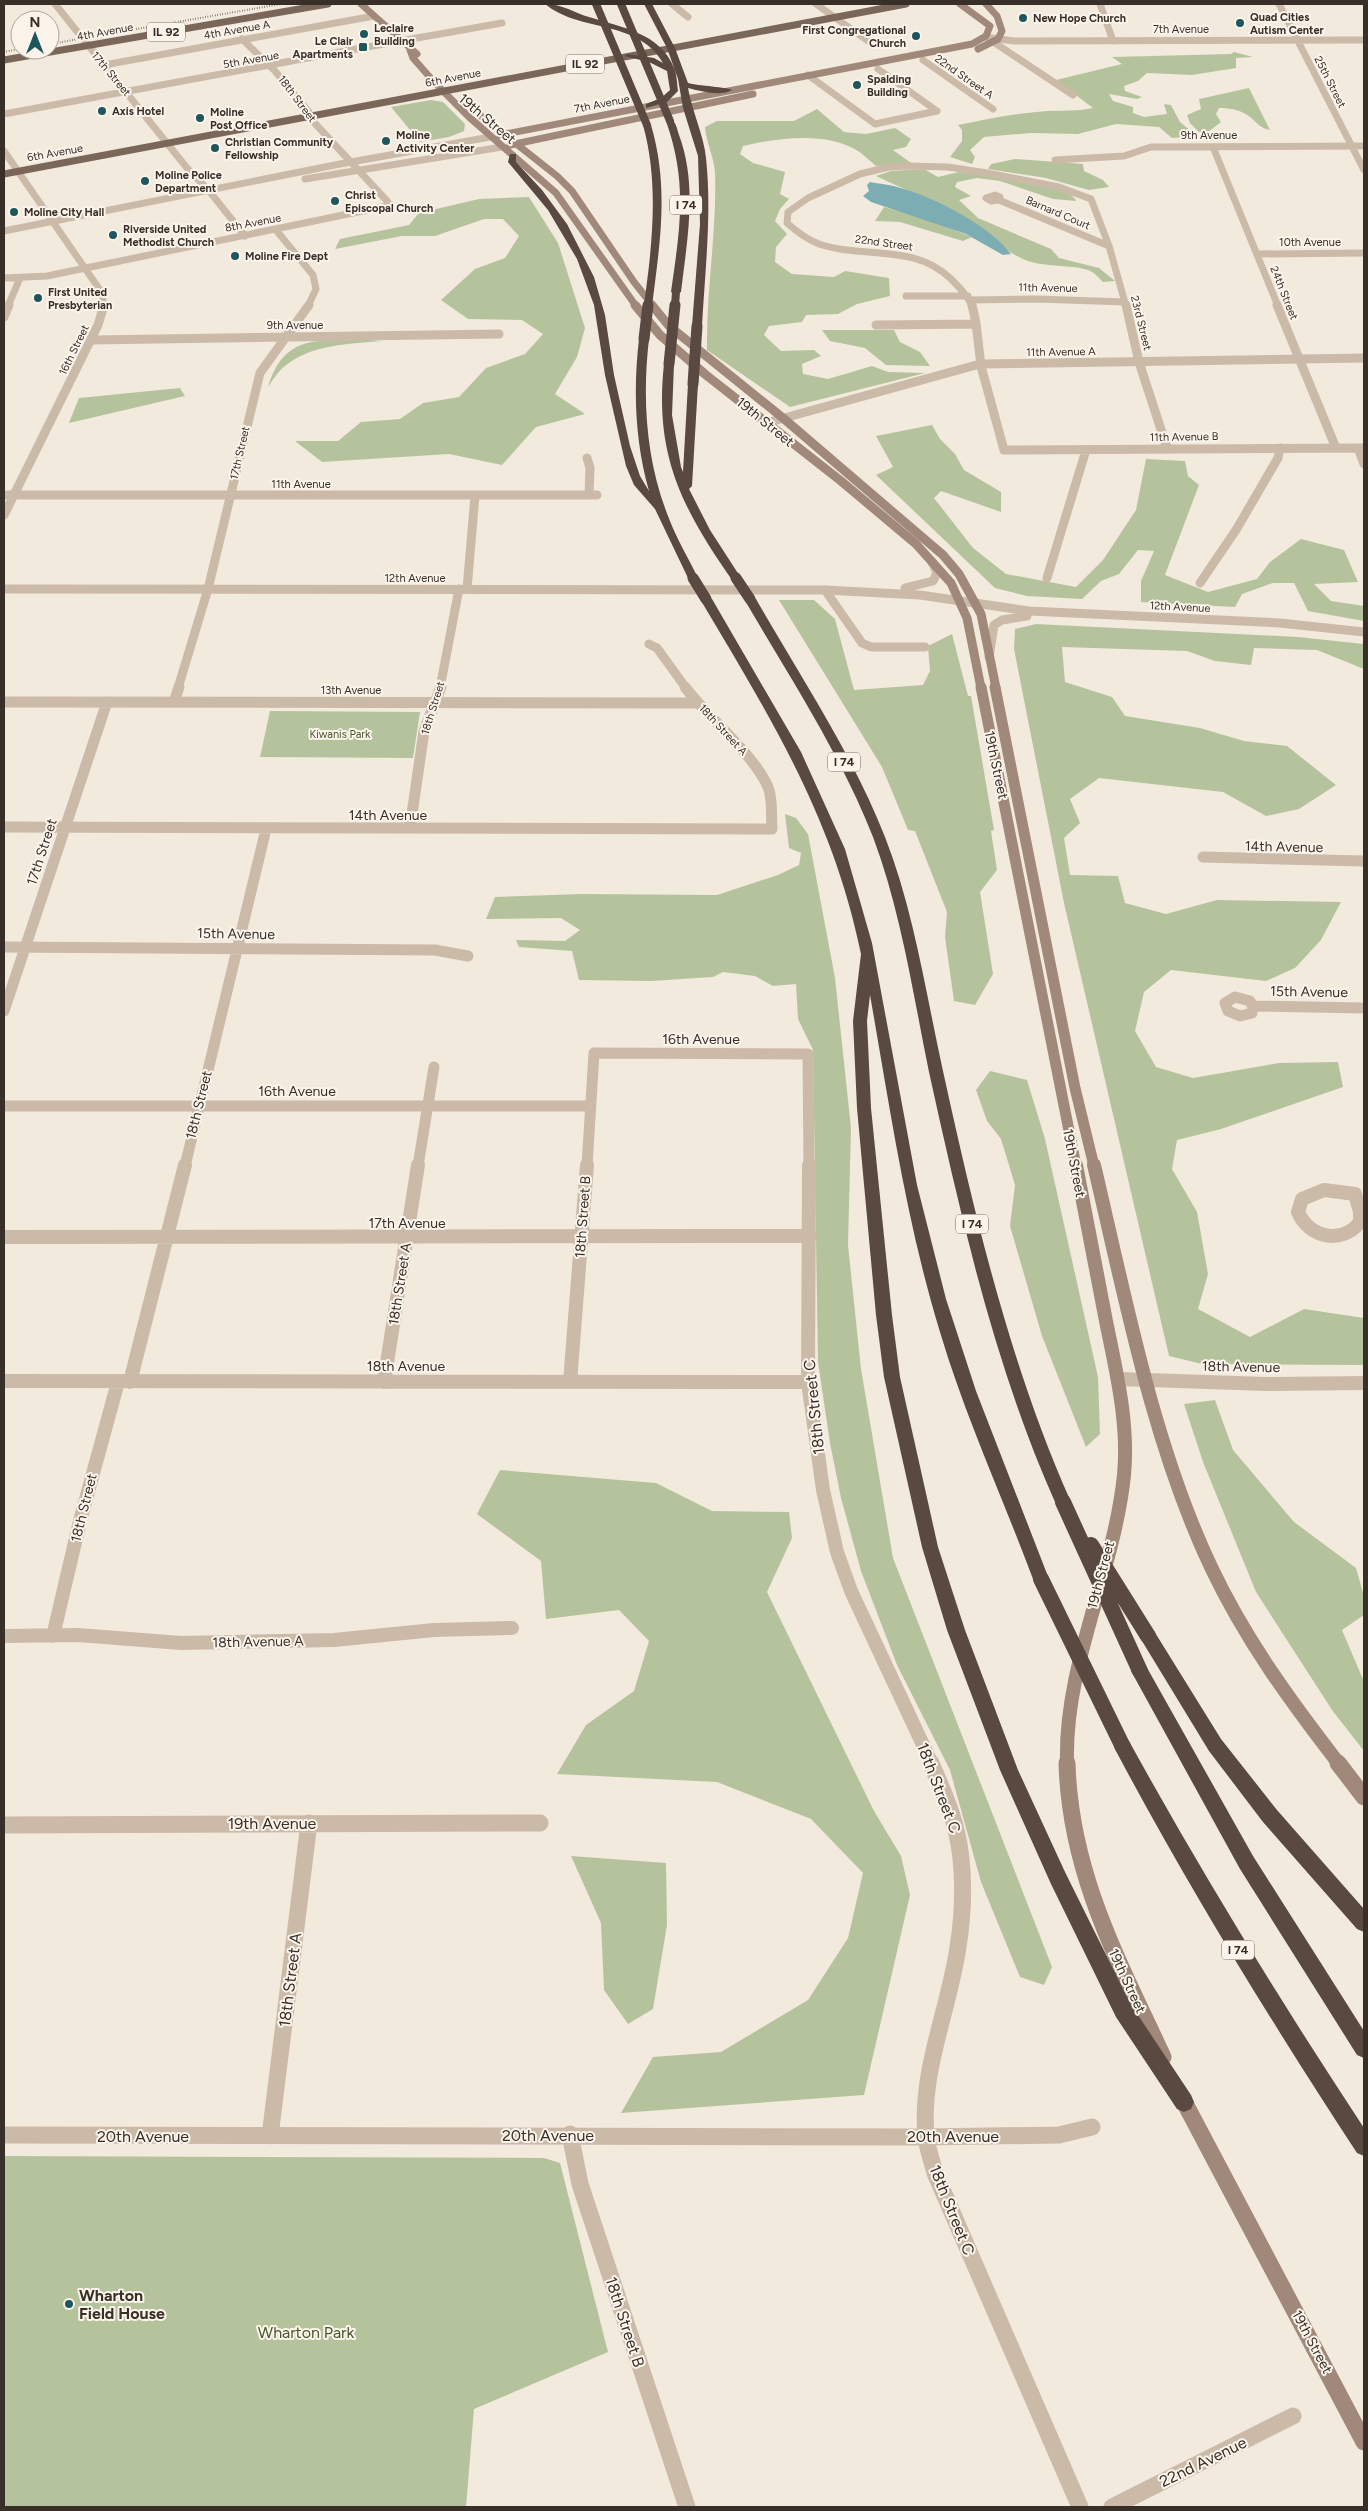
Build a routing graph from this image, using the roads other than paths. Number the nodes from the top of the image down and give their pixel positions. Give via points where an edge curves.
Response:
1 (55, 4) edge
2 (328, 4) edge
3 (362, 4) edge
4 (549, 4) edge
5 (596, 4) edge
6 (621, 4) edge
7 (648, 4) edge
8 (672, 4) edge
9 (816, 4) edge
10 (906, 4) edge
11 (960, 4) edge
12 (976, 4) edge
13 (986, 4) edge
14 (1100, 4) edge
15 (1279, 4) edge
16 (374, 16) junction
17 (688, 17) dead end
18 (835, 17) junction
19 (1001, 22) junction
20 (502, 23) dead end
21 (985, 38) junction
22 (242, 40) junction
23 (1297, 40) junction
24 (1364, 40) edge
25 (400, 41) junction
26 (868, 41) dead end
27 (996, 41) junction
28 (1113, 41) junction
29 (88, 45) junction
30 (671, 48) junction
31 (410, 50) junction
32 (661, 50) junction
33 (628, 56) junction
34 (4, 60) edge
35 (923, 60) junction
36 (104, 65) junction
37 (269, 67) junction
38 (669, 69) junction
39 (878, 69) junction
40 (808, 75) junction
41 (682, 79) junction
42 (816, 81) junction
43 (453, 89) junction
44 (728, 90) junction
45 (126, 91) junction
46 (443, 91) junction
47 (1073, 96) dead end
48 (687, 99) junction
49 (649, 106) junction
50 (687, 108) junction
51 (993, 109) dead end
52 (4, 114) edge
53 (309, 117) junction
54 (576, 120) junction
55 (488, 123) junction
56 (503, 134) junction
57 (490, 137) junction
58 (168, 143) junction
59 (517, 144) junction
60 (1352, 146) junction
61 (1364, 146) edge
62 (502, 147) junction
63 (1213, 147) junction
64 (4, 151) edge
65 (513, 156) junction
66 (1055, 160) dead end
67 (351, 162) junction
68 (1364, 170) edge
69 (359, 171) junction
70 (17, 172) junction
71 (4, 174) edge
72 (210, 192) junction
73 (999, 200) dead end
74 (1094, 203) joint
75 (388, 205) joint
76 (51, 222) junction
77 (276, 230) junction
78 (4, 231) edge
79 (245, 236) junction
80 (1109, 246) junction
81 (1364, 253) edge
82 (1257, 254) junction
83 (85, 269) junction
84 (6, 278) edge
85 (20, 278) junction
86 (906, 296) dead end
87 (969, 298) junction
88 (1125, 302) junction
89 (4, 317) edge
90 (976, 324) junction
91 (876, 325) dead end
92 (499, 334) dead end
93 (287, 336) junction
94 (92, 340) junction
95 (1364, 358) edge
96 (1299, 359) junction
97 (1139, 362) junction
98 (980, 364) junction
99 (783, 418) junction
100 (766, 423) junction
101 (1167, 448) junction
102 (1280, 448) junction
103 (1336, 448) junction
104 (1361, 448) edge
105 (1086, 450) junction
106 (586, 458) dead end
107 (1364, 464) edge
108 (4, 495) edge
109 (14, 495) junction
110 (231, 495) junction
111 (475, 496) junction
112 (687, 498) junction
113 (660, 508) junction
114 (4, 515) edge
115 (932, 562) junction
116 (1047, 578) dead end
117 (1200, 583) dead end
118 (905, 588) junction
119 (4, 589) edge
120 (208, 589) junction
121 (463, 589) junction
122 (825, 590) junction
123 (958, 598) junction
124 (974, 601) junction
125 (1050, 613) junction
126 (1364, 632) edge
127 (648, 644) dead end
128 (925, 647) dead end
129 (989, 657) junction
130 (4, 702) edge
131 (107, 702) junction
132 (174, 702) junction
133 (436, 702) junction
134 (698, 702) junction
135 (4, 828) edge
136 (64, 828) junction
137 (410, 828) junction
138 (266, 829) junction
139 (772, 829) joint
140 (1202, 857) dead end
141 (1364, 861) edge
142 (4, 947) edge
143 (26, 947) junction
144 (236, 949) junction
145 (868, 954) junction
146 (468, 956) dead end
147 (1253, 1006) dead end
148 (1364, 1008) edge
149 (4, 1011) edge
150 (594, 1053) joint
151 (808, 1054) joint
152 (434, 1067) dead end
153 (4, 1106) edge
154 (200, 1106) junction
155 (428, 1106) junction
156 (591, 1106) junction
157 (1360, 1192) edge
158 (810, 1236) junction
159 (4, 1237) edge
160 (166, 1237) junction
161 (407, 1238) junction
162 (583, 1238) junction
163 (1118, 1379) junction
164 (4, 1381) edge
165 (1146, 1381) junction
166 (124, 1382) junction
167 (384, 1382) junction
168 (570, 1382) junction
169 (808, 1382) junction
170 (1364, 1383) edge
171 (1063, 1502) junction
172 (512, 1628) dead end
173 (4, 1636) edge
174 (53, 1636) junction
175 (1364, 1797) edge
176 (540, 1822) dead end
177 (309, 1823) junction
178 (4, 1825) edge
179 (1364, 1922) edge
180 (1364, 2048) edge
181 (1184, 2102) junction
182 (1092, 2127) dead end
183 (570, 2134) junction
184 (4, 2135) edge
185 (270, 2136) junction
186 (926, 2137) junction
187 (1364, 2146) edge
188 (1293, 2416) dead end
189 (1364, 2442) edge
190 (687, 2507) edge
191 (1080, 2507) edge
192 (1112, 2507) edge

1 - 29 street, 17th Street
2 - 29 main road, 4th Avenue / IL 92
3 - 16 main road, 19th Street
4 - 32 highway via 577,17 641,36
5 - 113 highway, I 74, bridge via 647,125 654,146 659,185 639,403 646,453
6 - 112 highway, I 74, bridge via 681,146 686,181 686,216 666,385 672,446
7 - 30 highway
8 - 17 street
9 - 18 street
10 - 18 main road, 6th Avenue / IL 92
11 - 21 main road via 990,26
12 - 19 main road
13 - 19 main road
14 - 28 street
15 - 23 street, 25th Street
16 - 22 street, 4th Avenue A
16 - 25 main road, 19th Street
18 - 26 street
18 - 30 main road, 6th Avenue / IL 92
19 - 27 main road via 1002,32
20 - 25 street, 5th Avenue
21 - 27 street
21 - 40 main road, 7th Avenue via 961,47
22 - 36 street, 4th Avenue A
22 - 37 street, 18th Street
23 - 24 street, 7th Avenue
23 - 28 street, 7th Avenue
23 - 60 street, 25th Street
25 - 31 main road, 19th Street
25 - 37 street, 5th Avenue
27 - 28 street, 7th Avenue
27 - 35 main road, 7th Avenue via 978,49
27 - 47 street
29 - 34 main road, 4th Avenue / IL 92
29 - 36 street, 17th Street
30 - 32 main road, 6th Avenue / IL 92
30 - 41 highway
31 - 43 main road, 19th Street
31 - 46 main road, 19th Street via 413,58
32 - 33 main road, 6th Avenue / IL 92
32 - 38 highway
33 - 38 highway via 651,60
33 - 43 main road, 6th Avenue / IL 92
35 - 39 main road, 7th Avenue
35 - 51 street, 22nd Street A
36 - 45 street, 17th Street
37 - 45 street, 5th Avenue
37 - 53 street, 18th Street via 309,112
38 - 49 highway via 674,92
39 - 42 main road, 7th Avenue
39 - 42 street via 937,111 875,124
40 - 42 street
40 - 44 main road, 7th Avenue
41 - 44 highway via 685,85 694,88
41 - 48 highway
42 - 50 main road, 7th Avenue
43 - 46 main road, 6th Avenue / IL 92
43 - 55 main road, 19th Street
44 - 48 main road, 7th Avenue
45 - 52 street, 5th Avenue
45 - 58 street, 17th Street
46 - 53 main road, 6th Avenue / IL 92
46 - 57 main road, 19th Street
48 - 49 main road, 7th Avenue
48 - 50 highway
49 - 54 main road, 7th Avenue
50 - 59 main road, 7th Avenue
50 - 112 highway, bridge via 702,156 704,189
53 - 58 main road, 6th Avenue / IL 92
53 - 67 street, 18th Street
54 - 55 main road via 524,126
54 - 56 main road, 7th Avenue
55 - 56 main road, 19th Street
56 - 57 main road, 7th Avenue
56 - 59 main road, 19th Street
57 - 62 main road, 19th Street
57 - 67 street, 7th Avenue
58 - 70 main road, 6th Avenue / IL 92
58 - 72 street, 17th Street
59 - 62 main road, 7th Avenue
59 - 99 main road, 19th Street via 572,191 634,282 669,326
60 - 61 street, 9th Avenue
60 - 63 street, 9th Avenue
60 - 68 street, 25th Street
62 - 65 main road, 19th Street
62 - 69 street, 7th Avenue
63 - 66 street, 9th Avenue via 1151,147 1124,156
63 - 82 street, 24th Street
64 - 70 street, 16th Street
65 - 100 main road, 19th Street via 556,192 660,335
65 - 113 highway via 512,162 552,207 588,272 600,312 623,438 640,486
67 - 69 street, 18th Street
67 - 72 street, 7th Avenue via 235,184
69 - 72 street, 7th Avenue
69 - 75 street, 18th Street
70 - 71 main road, 6th Avenue / IL 92
70 - 76 street, 16th Street
72 - 76 street, 7th Avenue
72 - 79 street, 17th Street
73 - 80 street, Barnard Court
74 - 80 street, 23rd Street
74 - 87 street, 22nd Street via 1086,196 1060,188 1002,176 945,167 905,167 861,174 808,198 788,212 787,223 799,234 842,248 923,261 940,268
75 - 77 street, 8th Avenue
76 - 78 street, 7th Avenue
76 - 83 street, 16th Street
77 - 79 street, 8th Avenue
77 - 93 street, 17th Street via 313,275 316,284 306,311
79 - 83 street, 8th Avenue
80 - 88 street, 23rd Street
81 - 82 street, 10th Avenue
82 - 96 street, 24th Street
83 - 85 street, 8th Avenue
83 - 94 street, 16th Street via 105,303
84 - 85 street, 8th Avenue
85 - 89 street
86 - 87 street, 11th Avenue
87 - 88 street, 11th Avenue
87 - 90 street
88 - 97 street, 23rd Street
90 - 91 street
90 - 98 street
92 - 93 street, 9th Avenue
93 - 94 street, 9th Avenue
93 - 110 street, 17th Street via 260,373
94 - 109 street, 16th Street
95 - 96 street, 11th Avenue A
96 - 97 street, 11th Avenue A
96 - 103 street, 24th Street
97 - 98 street, 11th Avenue A
97 - 101 street, 23rd Street
98 - 99 street, 11th Avenue A
98 - 105 street, 11th Avenue B via 1004,450
99 - 100 street, 11th Avenue A
99 - 124 main road, 19th Street via 943,554
100 - 115 main road, 19th Street via 916,544
101 - 102 street, 11th Avenue B
101 - 105 street, 11th Avenue B
102 - 103 street, 11th Avenue B
102 - 117 street via 1278,458 1236,530
103 - 104 street, 11th Avenue B
104 - 107 street
105 - 116 street
106 - 111 street, 11th Avenue via 593,495
108 - 109 street, 11th Avenue
109 - 110 street, 11th Avenue
109 - 114 street, 16th Street
110 - 111 street, 11th Avenue
110 - 120 street, 17th Street
111 - 121 street, 18th Street
112 - 171 highway, I 74, bridge via 750,599 847,767 879,837 898,896 959,1176 1010,1362 1036,1438
113 - 145 highway, I 74, bridge via 693,578 798,758 824,812 840,850
115 - 118 street via 937,573 933,581
115 - 123 main road, 19th Street via 951,583
118 - 122 street, 12th Avenue
118 - 123 street, 12th Avenue
119 - 120 street, 12th Avenue
120 - 121 street, 12th Avenue
120 - 132 street, 17th Street
121 - 122 street, 12th Avenue
121 - 133 street, 18th Street
122 - 123 street, 12th Avenue
122 - 128 street via 862,643 871,647
123 - 124 street, 12th Avenue
123 - 163 main road, 19th Street via 967,618
124 - 125 street, 12th Avenue
124 - 129 main road, 19th Street via 981,614
125 - 126 street, 12th Avenue via 1280,623
125 - 129 street via 998,622 992,630
127 - 134 street, 18th Street A via 657,648
129 - 165 main road, 19th Street via 1075,1088
130 - 131 street, 13th Avenue
131 - 132 street, 13th Avenue
131 - 136 street, 17th Street
132 - 133 street, 13th Avenue
133 - 134 street, 13th Avenue
133 - 137 street, 18th Street via 424,730
134 - 139 street, 18th Street A via 735,742 769,788
135 - 136 street, 14th Avenue
136 - 138 street, 14th Avenue
136 - 143 street, 17th Street
137 - 138 street, 14th Avenue
137 - 139 street, 14th Avenue
138 - 144 street, 18th Street
140 - 141 street, 14th Avenue
142 - 143 street, 15th Avenue
143 - 144 street, 15th Avenue
143 - 149 street, 17th Street
144 - 146 street, 15th Avenue via 436,950
144 - 154 street, 18th Street
145 - 181 highway via 860,1021 864,1108 883,1306 892,1377 930,1547 956,1630 1009,1770 1046,1851 1122,2010
145 - 187 highway, I 74, bridge via 912,1191 932,1273 957,1362 1041,1579 1085,1672 1167,1829 1219,1919
147 - 148 street, 15th Avenue
150 - 151 street, 16th Avenue
150 - 156 street, 18th Street B
151 - 158 street, 18th Street C
152 - 155 street, 18th Street A
153 - 154 street, 16th Avenue
154 - 155 street, 16th Avenue
154 - 160 street, 18th Street
155 - 156 street, 16th Avenue
155 - 161 street, 18th Street A
156 - 162 street, 18th Street B
157 - 157 street via 1316,1192 1302,1199 1298,1212 1304,1224 1323,1236 1338,1237 1351,1233 1360,1222
158 - 162 street, 17th Avenue
158 - 169 street, 18th Street C
159 - 160 street, 17th Avenue
160 - 161 street, 17th Avenue
160 - 166 street, 18th Street
161 - 162 street, 17th Avenue
161 - 167 street, 18th Street A
162 - 168 street, 18th Street B
163 - 165 street, 18th Avenue
163 - 181 main road, 19th Street via 1124,1425 1122,1494 1088,1622 1071,1706 1067,1732 1069,1795 1101,1924
164 - 166 street, 18th Avenue
165 - 170 street, 18th Avenue
165 - 175 main road, 19th Street via 1179,1487 1223,1592 1288,1698
166 - 167 street, 18th Avenue
166 - 174 street, 18th Street via 80,1521
167 - 168 street, 18th Avenue
168 - 169 street, 18th Avenue
169 - 186 street, 18th Street C via 823,1490 837,1552 871,1636 930,1759 956,1828 961,1851 958,1948 931,2061
171 - 179 highway, bridge via 1215,1745 1270,1816
171 - 180 highway, I 74, bridge via 1140,1671 1189,1764 1244,1859
172 - 174 street, 18th Avenue A via 434,1630 334,1640 181,1643
173 - 174 street, 18th Avenue A
176 - 177 street, 19th Avenue
177 - 178 street, 19th Avenue
177 - 185 street, 18th Street A
181 - 189 main road, 19th Street
182 - 186 street, 20th Avenue via 1059,2135
183 - 185 street, 20th Avenue
183 - 186 street, 20th Avenue
183 - 190 street, 18th Street B via 580,2184
184 - 185 street, 20th Avenue
186 - 191 street, 18th Street C via 935,2173
188 - 192 street, 22nd Avenue

